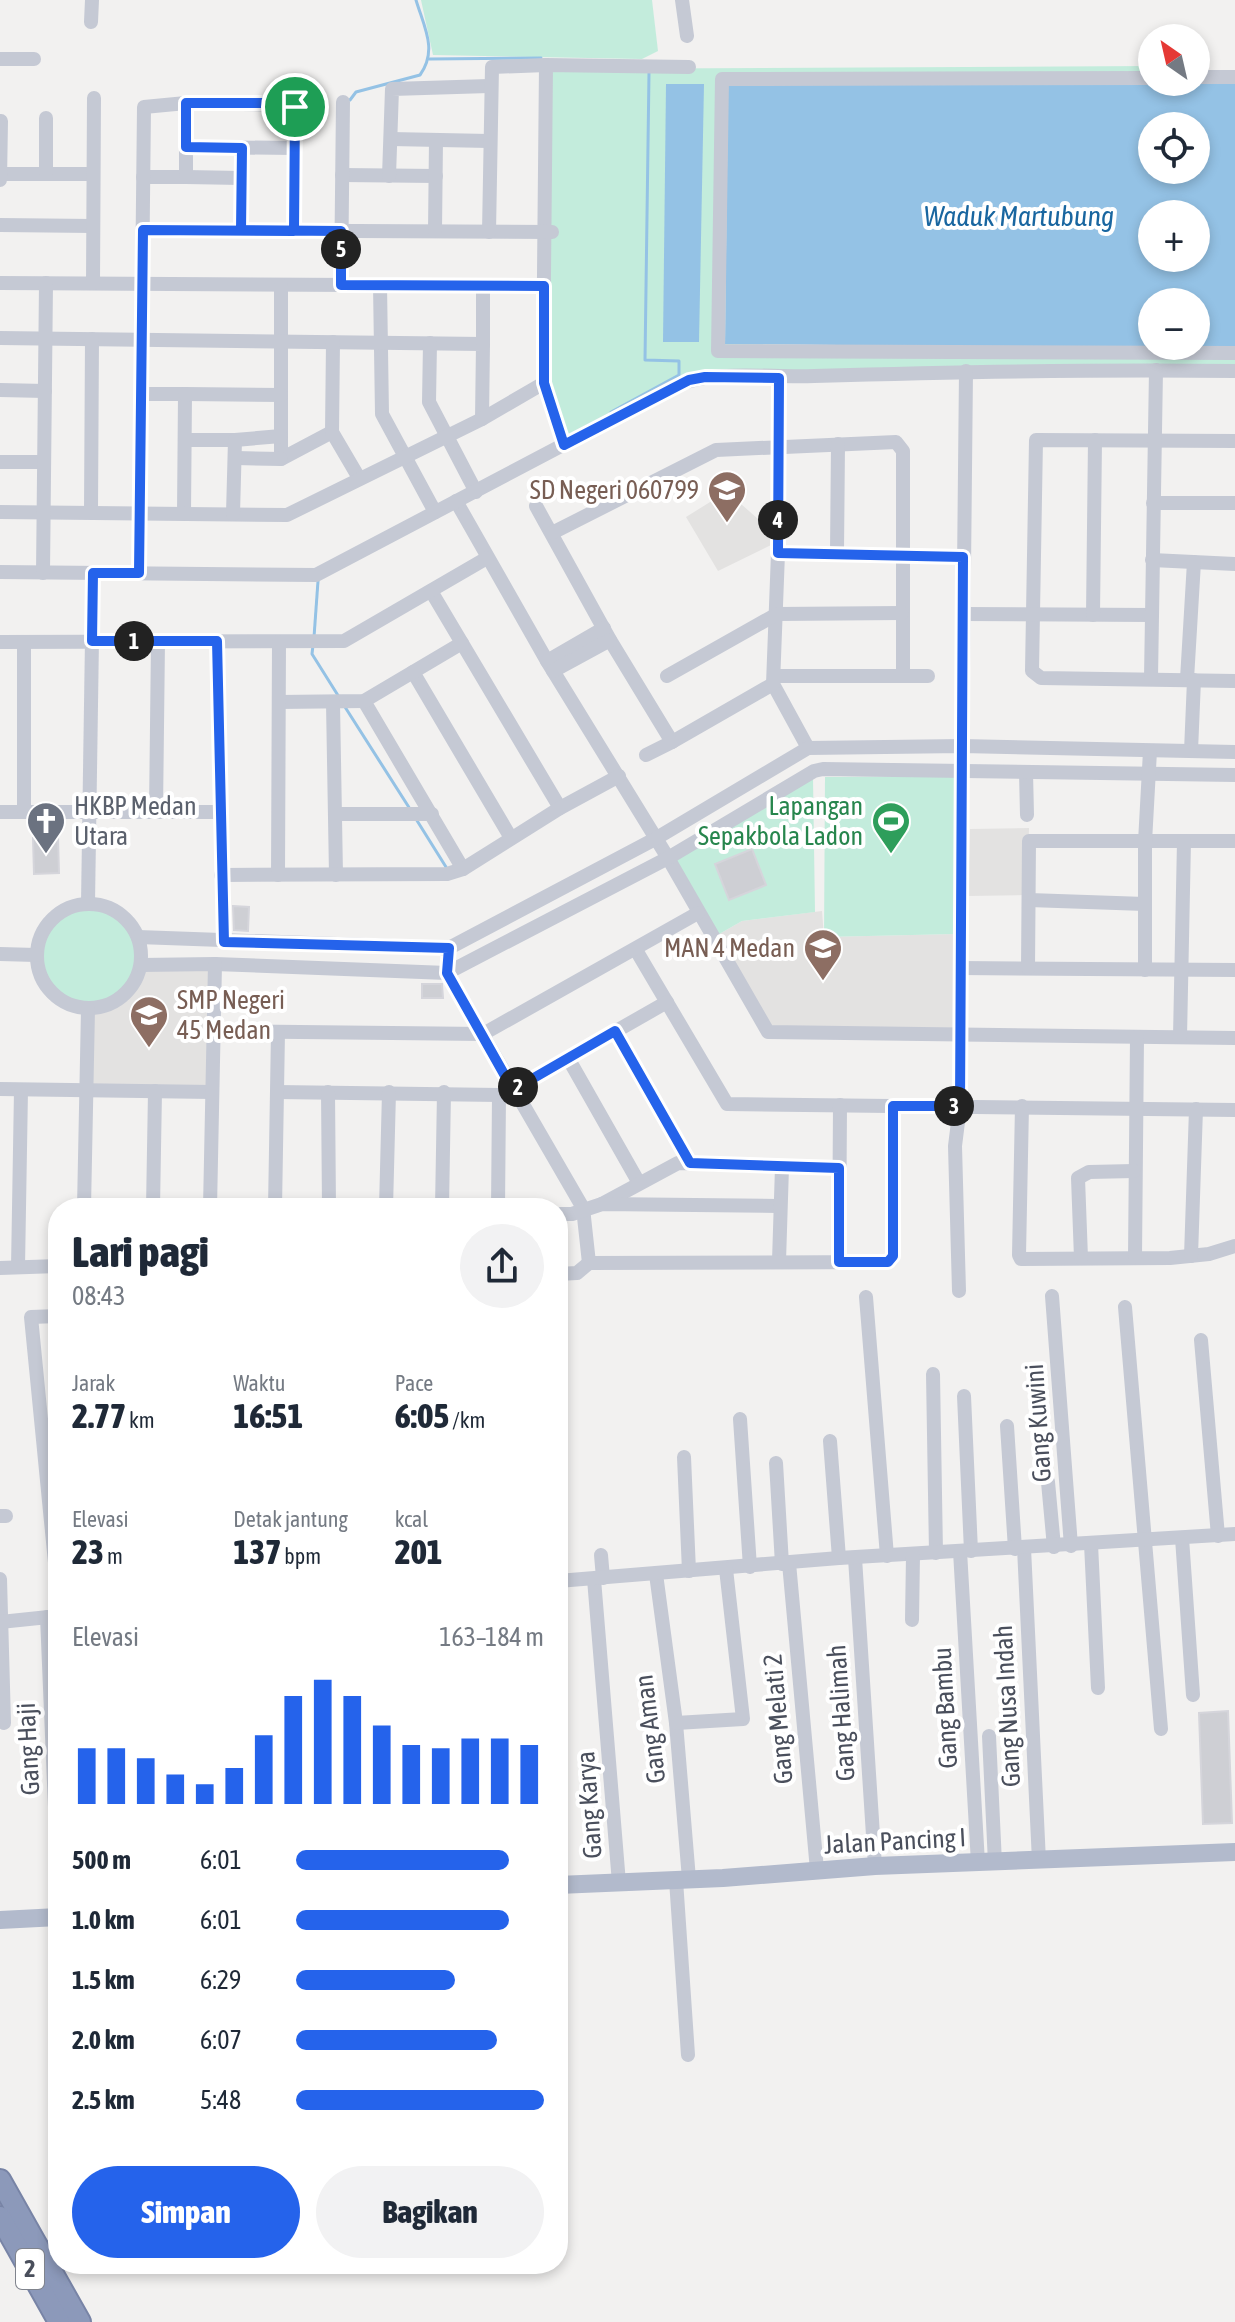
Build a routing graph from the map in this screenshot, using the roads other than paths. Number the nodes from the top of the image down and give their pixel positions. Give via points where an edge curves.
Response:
1 (92, 0) edge
2 (682, 0) edge
3 (91, 22) dead end
4 (687, 36) dead end
5 (0, 59) edge
6 (34, 59) dead end
7 (549, 65) junction
8 (689, 67) dead end
9 (1210, 77) edge
10 (1235, 77) edge
11 (1138, 78) edge
12 (489, 86) junction
13 (94, 98) dead end
14 (343, 102) dead end
15 (186, 103) junction
16 (46, 118) dead end
17 (1, 121) edge
18 (391, 139) junction
19 (436, 140) junction
20 (489, 141) junction
21 (186, 147) junction
22 (242, 148) junction
23 (295, 148) junction
24 (0, 174) edge
25 (46, 174) junction
26 (93, 174) junction
27 (342, 175) junction
28 (389, 176) junction
29 (436, 176) junction
30 (143, 177) junction
31 (186, 177) junction
32 (241, 178) junction
33 (0, 180) edge
34 (0, 225) edge
35 (93, 226) junction
36 (143, 230) junction
37 (241, 230) junction
38 (294, 231) junction
39 (341, 231) junction
40 (435, 231) junction
41 (489, 232) junction
42 (548, 232) junction
43 (0, 283) edge
44 (46, 283) junction
45 (93, 283) junction
46 (142, 284) junction
47 (341, 285) junction
48 (380, 285) junction
49 (483, 285) junction
50 (281, 286) junction
51 (544, 286) junction
52 (0, 338) edge
53 (45, 339) junction
54 (92, 339) junction
55 (142, 340) junction
56 (280, 341) junction
57 (333, 342) junction
58 (381, 342) junction
59 (430, 343) junction
60 (483, 344) junction
61 (1235, 353) edge
62 (1156, 370) junction
63 (966, 371) junction
64 (1235, 371) edge
65 (779, 378) junction
66 (544, 383) junction
67 (0, 390) edge
68 (45, 391) junction
69 (141, 394) junction
70 (185, 394) junction
71 (281, 395) junction
72 (482, 419) junction
73 (332, 432) junction
74 (447, 434) junction
75 (281, 436) junction
76 (185, 440) junction
77 (235, 440) junction
78 (563, 440) junction
79 (1095, 440) junction
80 (1154, 440) junction
81 (1235, 441) edge
82 (838, 444) junction
83 (779, 446) junction
84 (404, 456) junction
85 (236, 458) junction
86 (281, 459) junction
87 (0, 462) edge
88 (44, 462) junction
89 (359, 478) junction
90 (474, 488) junction
91 (456, 501) junction
92 (1153, 503) junction
93 (1235, 503) edge
94 (536, 506) dead end
95 (433, 509) junction
96 (91, 511) junction
97 (0, 512) edge
98 (43, 513) junction
99 (140, 513) junction
100 (184, 514) junction
101 (233, 514) junction
102 (552, 533) junction
103 (837, 552) junction
104 (778, 553) junction
105 (902, 555) junction
106 (963, 557) junction
107 (487, 558) junction
108 (1152, 560) junction
109 (1194, 562) junction
110 (1235, 564) edge
111 (0, 572) edge
112 (43, 573) junction
113 (93, 573) junction
114 (139, 573) junction
115 (431, 591) junction
116 (902, 613) junction
117 (777, 614) junction
118 (964, 614) junction
119 (1093, 615) junction
120 (1152, 615) junction
121 (1031, 616) junction
122 (607, 634) junction
123 (92, 641) junction
124 (158, 641) junction
125 (217, 641) junction
126 (0, 642) edge
127 (24, 642) junction
128 (279, 642) junction
129 (462, 643) junction
130 (550, 666) junction
131 (413, 672) junction
132 (667, 676) dead end
133 (903, 676) junction
134 (928, 676) dead end
135 (1151, 678) junction
136 (1191, 679) junction
137 (774, 680) junction
138 (1235, 681) edge
139 (364, 701) junction
140 (279, 702) junction
141 (339, 703) junction
142 (672, 742) junction
143 (962, 746) junction
144 (808, 748) junction
145 (1150, 751) junction
146 (1191, 751) junction
147 (1235, 752) edge
148 (646, 755) dead end
149 (962, 771) junction
150 (1026, 772) junction
151 (1146, 774) junction
152 (1235, 775) edge
153 (619, 776) junction
154 (560, 808) junction
155 (0, 812) edge
156 (24, 812) junction
157 (90, 812) junction
158 (156, 812) junction
159 (220, 812) junction
160 (335, 814) junction
161 (419, 814) junction
162 (1027, 815) dead end
163 (511, 838) junction
164 (655, 839) junction
165 (1184, 841) junction
166 (1235, 841) edge
167 (1145, 842) junction
168 (668, 858) junction
169 (463, 869) junction
170 (221, 875) junction
171 (278, 875) junction
172 (336, 875) junction
173 (1029, 900) junction
174 (88, 903) junction
175 (1145, 904) junction
176 (698, 913) junction
177 (138, 937) junction
178 (224, 942) junction
179 (449, 948) junction
180 (636, 950) junction
181 (0, 954) edge
182 (36, 955) junction
183 (215, 964) junction
184 (141, 965) junction
185 (960, 968) junction
186 (1028, 968) junction
187 (1145, 970) junction
188 (1183, 970) junction
189 (1235, 970) edge
190 (447, 973) junction
191 (667, 1002) junction
192 (88, 1009) junction
193 (213, 1031) junction
194 (615, 1031) junction
195 (278, 1032) junction
196 (483, 1034) junction
197 (962, 1037) junction
198 (1137, 1037) junction
199 (1180, 1037) junction
200 (1235, 1038) edge
201 (568, 1058) junction
202 (0, 1089) edge
203 (21, 1090) junction
204 (86, 1090) junction
205 (155, 1091) junction
206 (212, 1092) junction
207 (277, 1092) junction
208 (328, 1092) junction
209 (389, 1092) junction
210 (444, 1092) junction
211 (506, 1092) junction
212 (840, 1105) junction
213 (893, 1106) junction
214 (960, 1106) junction
215 (1022, 1106) junction
216 (1136, 1106) junction
217 (1196, 1109) junction
218 (1235, 1110) edge
219 (690, 1163) junction
220 (782, 1167) junction
221 (839, 1168) junction
222 (1134, 1171) junction
223 (639, 1183) junction
224 (84, 1198) edge
225 (153, 1198) edge
226 (210, 1198) edge
227 (275, 1198) edge
228 (329, 1198) edge
229 (386, 1198) edge
230 (442, 1198) edge
231 (499, 1198) edge
232 (602, 1204) junction
233 (779, 1206) junction
234 (583, 1208) junction
235 (568, 1214) edge
236 (1235, 1246) edge
237 (1191, 1256) junction
238 (1135, 1257) junction
239 (1081, 1258) junction
240 (779, 1261) junction
241 (839, 1262) junction
242 (589, 1263) junction
243 (48, 1266) edge
244 (18, 1267) junction
245 (0, 1268) edge
246 (568, 1273) edge
247 (959, 1291) dead end
248 (1052, 1296) dead end
249 (866, 1297) dead end
250 (1125, 1307) dead end
251 (48, 1316) edge
252 (1201, 1340) dead end
253 (933, 1374) dead end
254 (964, 1396) dead end
255 (740, 1419) dead end
256 (1007, 1426) dead end
257 (830, 1441) dead end
258 (684, 1457) dead end
259 (776, 1463) dead end
260 (48, 1466) edge
261 (1048, 1482) dead end
262 (1235, 1534) edge
263 (1218, 1536) junction
264 (1182, 1538) junction
265 (1144, 1540) junction
266 (1091, 1544) junction
267 (1071, 1546) junction
268 (1054, 1547) junction
269 (1020, 1549) junction
270 (966, 1551) junction
271 (936, 1553) junction
272 (601, 1555) dead end
273 (913, 1555) junction
274 (887, 1556) junction
275 (839, 1558) junction
276 (855, 1558) junction
277 (785, 1564) junction
278 (750, 1567) junction
279 (726, 1569) junction
280 (689, 1571) junction
281 (656, 1574) junction
282 (0, 1579) edge
283 (599, 1579) junction
284 (568, 1581) edge
285 (48, 1617) edge
286 (912, 1620) dead end
287 (2, 1622) edge
288 (1098, 1688) dead end
289 (1193, 1695) dead end
290 (4, 1723) dead end
291 (676, 1723) junction
292 (1161, 1729) dead end
293 (989, 1736) dead end
294 (1235, 1852) edge
295 (1039, 1861) junction
296 (987, 1863) junction
297 (875, 1866) junction
298 (817, 1870) junction
299 (683, 1879) junction
300 (619, 1883) junction
301 (568, 1885) edge
302 (0, 1920) edge
303 (48, 1921) edge
304 (688, 2055) dead end
305 (0, 2180) edge
306 (0, 2217) edge
307 (48, 2265) edge
308 (53, 2274) edge
309 (59, 2322) edge
310 (80, 2322) edge

1 - 3 street
2 - 4 street
5 - 6 street
7 - 8 street
7 - 12 street via 493,67
7 - 42 street
9 - 10 street
11 - 61 street via 722,79 718,351
12 - 18 street via 392,89
12 - 20 street
13 - 26 street
14 - 27 street
15 - 21 street
15 - 23 street via 292,103
15 - 30 street via 144,107
16 - 25 street
17 - 24 street
18 - 19 street
18 - 28 street
19 - 20 street
19 - 29 street
20 - 41 street
21 - 22 street
21 - 31 street
22 - 23 street
22 - 32 street
23 - 38 street
24 - 25 street
24 - 33 street
25 - 26 street
26 - 35 street
27 - 28 street
27 - 39 street
28 - 29 street
29 - 40 street
30 - 31 street
30 - 36 street
31 - 32 street
32 - 37 street
34 - 35 street
35 - 45 street
36 - 37 street
36 - 46 street
37 - 38 street
38 - 39 street
39 - 40 street
39 - 47 street
40 - 41 street
41 - 42 street
42 - 51 street
43 - 44 street
44 - 45 street
44 - 53 street
45 - 46 street
46 - 50 street
46 - 55 street
47 - 48 street
47 - 50 street
48 - 49 street
48 - 58 street
49 - 51 street
49 - 60 street
50 - 56 street
51 - 66 street
52 - 53 street
53 - 54 street
53 - 68 street
54 - 55 street
54 - 96 street
55 - 56 street
55 - 69 street
56 - 57 street
56 - 71 street
57 - 58 street
57 - 73 street
58 - 59 street
58 - 84 street via 382,414
59 - 60 street
59 - 74 street via 429,402
60 - 72 street
62 - 63 street
62 - 64 street
62 - 80 street
63 - 65 street
63 - 106 street
65 - 78 street via 689,380
65 - 83 street
66 - 72 street
66 - 78 street
67 - 68 street
68 - 88 street
69 - 70 street
69 - 99 street
70 - 71 street
70 - 76 street
71 - 75 street
72 - 74 street
73 - 86 street
73 - 89 street
74 - 84 street
74 - 90 street
75 - 77 street
75 - 86 street
76 - 77 street
76 - 100 street
77 - 85 street
78 - 90 street
79 - 80 street
79 - 119 street
79 - 121 street via 1041,439 1034,445
80 - 81 street
80 - 92 street
82 - 83 street
82 - 103 street
82 - 105 street via 900,445
83 - 102 street via 716,450
83 - 104 street
84 - 89 street
84 - 95 street
85 - 86 street
85 - 101 street
87 - 88 street
88 - 98 street
89 - 101 street via 287,515
90 - 91 street
91 - 95 street
91 - 107 street
92 - 93 street
92 - 108 street
94 - 102 street
95 - 114 street via 320,574
96 - 98 street
96 - 99 street
97 - 98 street
98 - 112 street
99 - 100 street
99 - 114 street
100 - 101 street
102 - 122 street
103 - 104 street
103 - 105 street
104 - 117 street
105 - 106 street
105 - 116 street
106 - 118 street
107 - 115 street
107 - 130 street
108 - 109 street
108 - 120 street
109 - 110 street
109 - 136 street
111 - 112 street
112 - 113 street
113 - 114 street
113 - 123 street
115 - 128 street via 344,641
115 - 129 street
116 - 117 street
116 - 133 street
117 - 132 street
117 - 137 street
118 - 121 street
118 - 143 street
119 - 120 street
119 - 121 street
120 - 135 street
121 - 135 street via 1032,671 1041,678
122 - 130 street
122 - 142 street
123 - 124 street
123 - 127 street
123 - 157 street
124 - 125 street
124 - 158 street
125 - 128 street
125 - 159 street
126 - 127 street
127 - 156 street
128 - 140 street
129 - 131 street
129 - 154 street
130 - 153 street
131 - 139 street
131 - 163 street
133 - 134 street
133 - 137 street
135 - 136 street
136 - 138 street
136 - 146 street
137 - 142 street
137 - 144 street
139 - 141 street
139 - 161 street
140 - 141 street
140 - 171 street
141 - 160 street
142 - 148 street
143 - 144 street
143 - 145 street
143 - 149 street
144 - 164 street
145 - 146 street
145 - 151 street
146 - 147 street
149 - 150 street
149 - 168 street via 814,771
149 - 185 street
150 - 151 street
150 - 162 street
151 - 152 street
151 - 167 street
153 - 154 street
153 - 164 street
154 - 163 street
155 - 156 street
156 - 157 street
157 - 158 street
157 - 174 street
158 - 159 street
159 - 170 street
160 - 161 street
160 - 172 street
161 - 169 street
163 - 169 street
164 - 168 street
164 - 179 street
165 - 166 street
165 - 167 street
165 - 188 street
167 - 173 street via 1029,841
167 - 175 street
168 - 176 street
168 - 190 street
169 - 172 street via 447,874
170 - 171 street
170 - 178 street
171 - 172 street
173 - 175 street
173 - 186 street
174 - 177 street via 109,907 127,919
174 - 182 street via 52,918 40,935
175 - 187 street
176 - 180 street
176 - 197 street via 772,1034
177 - 178 street
177 - 184 street
178 - 179 street
179 - 190 street
180 - 191 street
180 - 196 street
181 - 182 street
182 - 192 street via 39,975 51,993 68,1005
183 - 184 street
183 - 190 street
183 - 193 street
184 - 192 street via 122,997
185 - 186 street
185 - 197 street
186 - 187 street
187 - 188 street
188 - 189 street
188 - 199 street
190 - 196 street
191 - 194 street
191 - 212 street via 727,1104
192 - 204 street
193 - 195 street
193 - 206 street
194 - 201 street
194 - 219 street
195 - 196 street
195 - 207 street
196 - 211 street
197 - 198 street
197 - 214 street
198 - 199 street
198 - 216 street
199 - 200 street
201 - 211 street
201 - 223 street
202 - 203 street
203 - 204 street
203 - 244 street
204 - 205 street
204 - 224 street
205 - 206 street
205 - 225 street
206 - 226 street
207 - 208 street
207 - 227 street
208 - 209 street
208 - 228 street
209 - 210 street
209 - 229 street
210 - 211 street
210 - 230 street
211 - 231 street
211 - 234 street
212 - 213 street
212 - 221 street
213 - 214 street
213 - 241 street via 893,1256 888,1262
214 - 215 street
214 - 247 street via 955,1146
215 - 216 street
215 - 239 street via 1019,1255 1025,1261
216 - 217 street
216 - 222 street
217 - 218 street
217 - 237 street
219 - 220 street
219 - 223 street via 673,1164
220 - 221 street
220 - 233 street
221 - 241 street
222 - 238 street
222 - 239 street via 1089,1172 1078,1178
223 - 232 street
232 - 233 street
232 - 234 street
233 - 240 street
234 - 235 street
234 - 242 street
236 - 237 street
237 - 238 street
238 - 239 street
240 - 241 street
240 - 242 street
242 - 246 street
243 - 244 street
244 - 245 street
248 - 267 street, Gang Kuwini
249 - 274 street
250 - 265 street
251 - 260 street via 31,1317
252 - 263 street
253 - 271 street
254 - 270 street, Gang Bambu
255 - 278 street
256 - 269 street, Gang Nusa Indah
257 - 275 street
258 - 280 street
259 - 277 street, Gang Melati 2
261 - 268 street
262 - 263 street
263 - 264 street
264 - 265 street
264 - 289 street
265 - 266 street
265 - 292 street
266 - 267 street
266 - 288 street
267 - 268 street
268 - 269 street
269 - 270 street
269 - 295 street, Gang Nusa Indah
270 - 271 street
270 - 296 street, Gang Bambu
271 - 273 street
272 - 283 street, Gang Karya
273 - 274 street
273 - 286 street
274 - 276 street
275 - 276 street
275 - 277 street
276 - 297 street, Gang Halimah
277 - 278 street
277 - 298 street, Gang Melati 2
278 - 279 street
279 - 280 street
279 - 291 street via 743,1719
280 - 281 street
281 - 283 street
281 - 291 street, Gang Aman
282 - 287 street
283 - 284 street
283 - 300 street, Gang Karya
285 - 287 street
287 - 290 street
291 - 299 street, Gang Aman
293 - 296 street
294 - 295 main road, Jalan Pancing I
295 - 296 main road, Jalan Pancing I
296 - 297 main road, Jalan Pancing I
297 - 298 main road, Jalan Pancing I
298 - 299 main road, Jalan Pancing I
299 - 300 main road, Jalan Pancing I
299 - 304 street, Gang Aman
300 - 301 main road, Jalan Pancing I
302 - 303 main road
305 - 307 highway, 2
306 - 309 highway, 2
308 - 310 highway, 2

